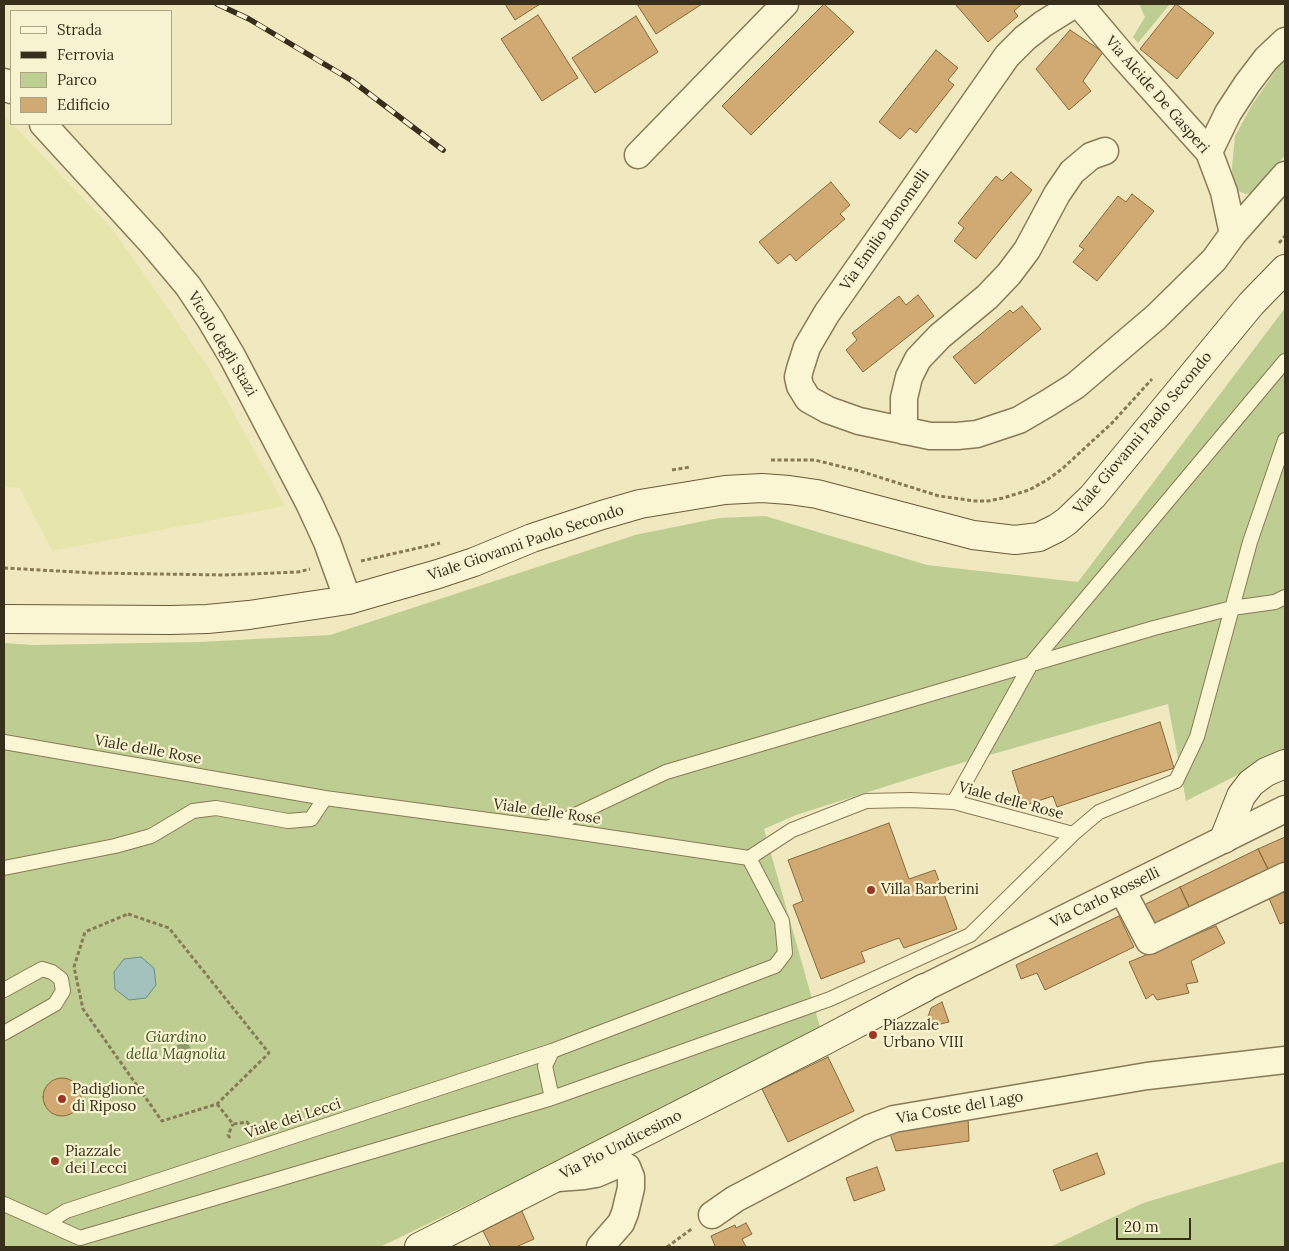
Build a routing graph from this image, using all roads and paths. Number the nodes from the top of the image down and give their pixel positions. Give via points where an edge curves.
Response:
1 (785, 4) edge
2 (1075, 4) edge
3 (1079, 4) edge
4 (1285, 41) edge
5 (44, 125) edge
6 (1105, 151) dead end
7 (1209, 152) junction
8 (638, 155) dead end
9 (1285, 175) edge
10 (1233, 234) junction
11 (1285, 268) edge
12 (1285, 361) edge
13 (904, 431) junction
14 (1285, 440) edge
15 (1285, 598) edge
16 (348, 600) junction
17 (1232, 608) junction
18 (4, 619) edge
19 (1031, 664) junction
20 (4, 742) edge
21 (1285, 764) edge
22 (325, 798) junction
23 (954, 802) junction
24 (1285, 808) edge
25 (548, 828) junction
26 (1073, 834) junction
27 (1224, 838) junction
28 (749, 858) junction
29 (4, 868) edge
30 (1285, 876) edge
31 (1122, 890) junction
32 (924, 988) joint
33 (4, 990) edge
34 (4, 1033) edge
35 (552, 1051) junction
36 (1285, 1060) edge
37 (552, 1098) junction
38 (216, 1104) junction
39 (232, 1124) junction
40 (252, 1129) dead end
41 (233, 1142) dead end
42 (558, 1178) junction
43 (4, 1204) edge
44 (712, 1215) joint
45 (47, 1223) junction
46 (419, 1247) edge
47 (600, 1247) edge
48 (667, 1247) edge

1 - 8 street
2 - 13 street, Via Emilio Bonomelli via 1026,38 996,70 827,313 805,353 798,377 808,399 841,415
3 - 7 street, Via Alcide De Gasperi
4 - 7 street via 1266,58 1246,84
5 - 16 street, Vicolo degli Stazi via 151,242 188,286 210,319 309,503
6 - 13 street via 1091,156 1072,172 1010,274 940,336 918,360 909,377 904,398
7 - 10 street, Via Alcide De Gasperi via 1224,192
9 - 10 street
10 - 13 street, Via Emilio Bonomelli via 1214,260 1172,302 1086,377 1048,403 1018,420 977,434 930,436
11 - 16 main road, Viale Giovanni Paolo Secondo via 1251,304 1093,496 1067,521 1039,537 1015,540 973,535 817,494 762,488 725,490 649,502 602,515 532,538 474,562
12 - 19 lane
14 - 17 lane via 1250,542
15 - 17 lane
16 - 18 main road, Viale Giovanni Paolo Secondo via 207,619
17 - 19 lane
17 - 26 lane via 1197,737 1176,780 1099,812
19 - 23 lane
19 - 25 lane via 666,772
20 - 22 lane, Viale delle Rose
21 - 27 main road via 1251,783 1241,796
22 - 25 lane, Viale delle Rose
22 - 29 lane via 310,819 288,821 216,808 193,811 151,836
23 - 26 lane, Viale delle Rose
23 - 28 lane, Viale delle Rose via 866,801 792,830
24 - 27 street, Via Carlo Rosselli
25 - 28 lane, Viale delle Rose
26 - 37 lane via 970,935 830,999
27 - 31 street, Via Carlo Rosselli
28 - 35 lane, Viale dei Lecci via 782,921 784,953 775,966
30 - 31 street via 1149,941
31 - 32 street, Via Carlo Rosselli
32 - 42 main road, Via Pio Undicesimo
33 - 34 lane via 42,969 61,979 63,991 55,1004
35 - 37 lane via 545,1066
35 - 45 lane, Viale dei Lecci via 66,1211
36 - 44 street, Via Coste del Lago via 1147,1076 894,1119 870,1128
37 - 45 lane via 80,1238
38 - 38 path via 269,1053 168,928 128,914 85,932 74,967 83,1009 162,1122
38 - 39 path
39 - 40 path via 247,1122
39 - 41 path via 228,1135
42 - 46 main road, Via Pio Undicesimo
42 - 47 street via 596,1174 617,1165 627,1166 631,1188 625,1213 621,1223
43 - 45 lane
44 - 48 path

